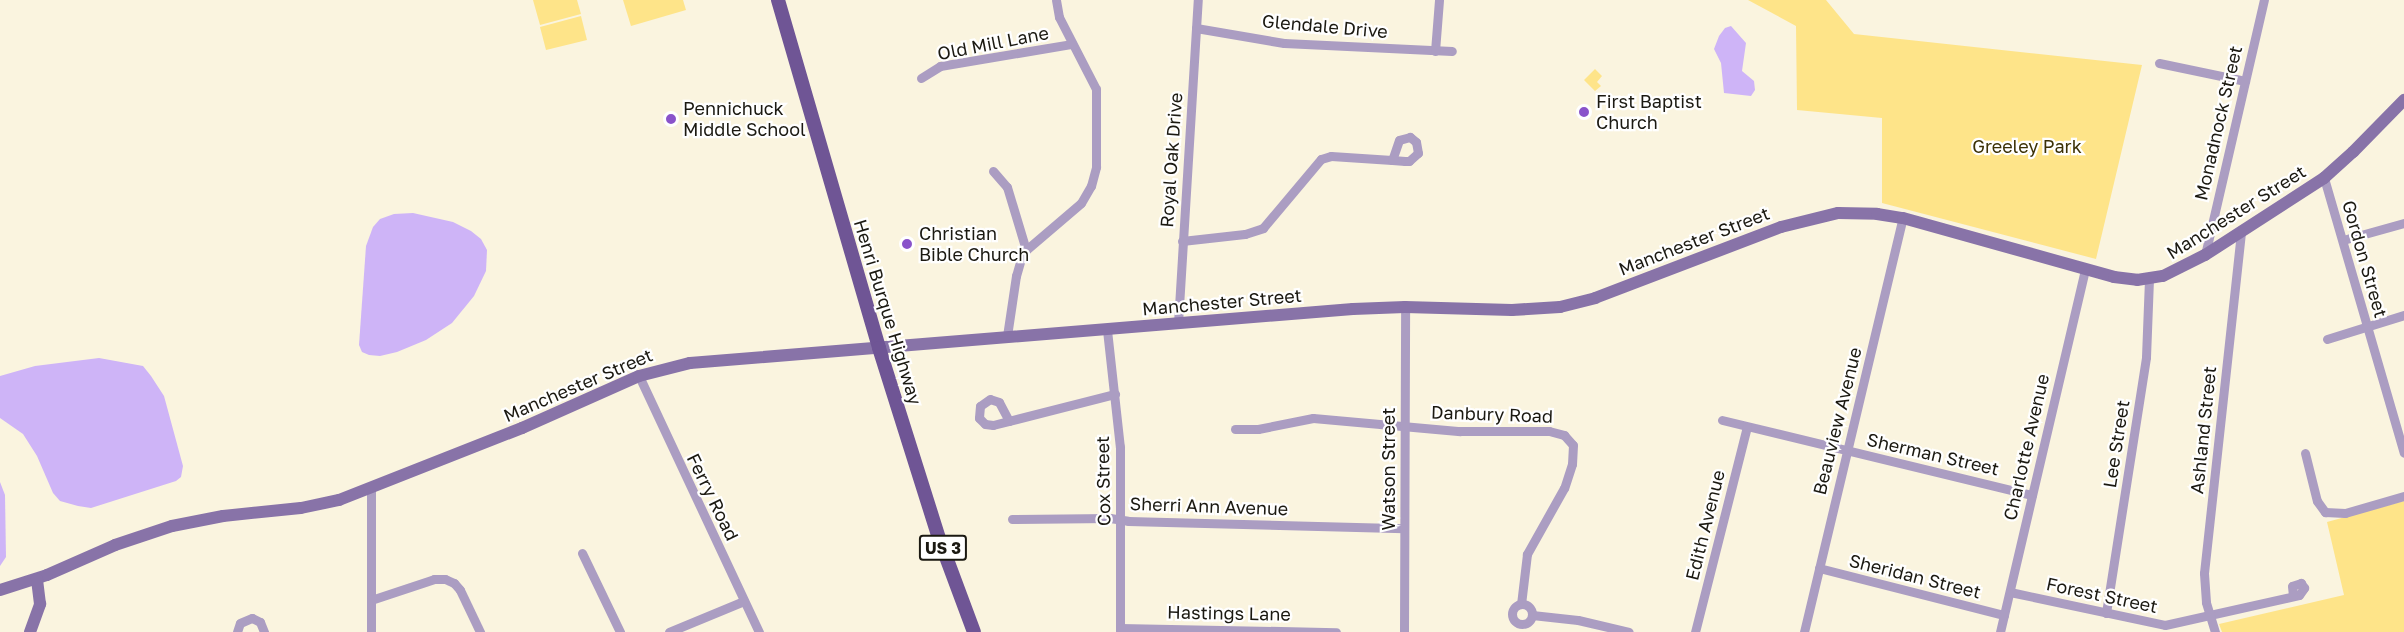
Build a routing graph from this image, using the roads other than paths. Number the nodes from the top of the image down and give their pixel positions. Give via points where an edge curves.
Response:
1 (778, 0) edge
2 (1056, 0) edge
3 (1198, 0) edge
4 (1438, 0) edge
5 (2264, 0) edge
6 (1196, 28) junction
7 (1072, 44) junction
8 (1435, 51) junction
9 (1452, 51) dead end
10 (2158, 63) dead end
11 (921, 78) dead end
12 (2245, 81) junction
13 (2404, 100) edge
14 (1392, 160) dead end
15 (993, 171) dead end
16 (2324, 178) junction
17 (1903, 218) junction
18 (2404, 223) edge
19 (2241, 231) junction
20 (2343, 240) junction
21 (1182, 241) junction
22 (1026, 250) junction
23 (2205, 255) junction
24 (2085, 270) junction
25 (2149, 279) junction
26 (1405, 307) junction
27 (2404, 315) edge
28 (1178, 323) junction
29 (2367, 327) junction
30 (1107, 330) junction
31 (1007, 336) junction
32 (2327, 339) dead end
33 (879, 348) junction
34 (639, 376) junction
35 (1115, 394) junction
36 (1722, 420) dead end
37 (1009, 421) dead end
38 (1404, 425) junction
39 (1747, 427) junction
40 (1235, 429) dead end
41 (1846, 450) junction
42 (2305, 453) dead end
43 (2404, 453) edge
44 (371, 487) junction
45 (2032, 495) junction
46 (2404, 496) edge
47 (1012, 519) dead end
48 (1120, 520) junction
49 (1404, 528) junction
50 (582, 553) dead end
51 (1819, 568) junction
52 (37, 579) junction
53 (0, 590) edge
54 (2010, 592) junction
55 (2293, 596) dead end
56 (371, 600) junction
57 (744, 601) junction
58 (1521, 604) junction
59 (2106, 613) junction
60 (2210, 614) junction
61 (1532, 615) junction
62 (2004, 615) junction
63 (1120, 630) edge
64 (30, 632) edge
65 (237, 632) edge
66 (264, 632) edge
67 (371, 632) edge
68 (480, 632) edge
69 (620, 632) edge
70 (669, 632) edge
71 (759, 632) edge
72 (974, 632) edge
73 (1336, 632) edge
74 (1404, 632) edge
75 (1629, 632) edge
76 (1695, 632) edge
77 (1804, 632) edge
78 (2000, 632) edge
79 (2215, 632) edge

1 - 33 main road, Henri Burque Highway / US 3
2 - 7 street
3 - 6 street, Royal Oak Drive
4 - 8 street
5 - 12 street, Monadnock Street
6 - 8 street, Glendale Drive via 1284,43
6 - 21 street, Royal Oak Drive
7 - 11 street, Old Mill Lane via 940,66
7 - 22 street via 1096,89 1094,177 1081,203
8 - 9 street, Glendale Drive
10 - 12 street
12 - 23 street, Monadnock Street
13 - 16 street, Manchester Street
14 - 21 street via 1330,156 1321,159 1263,228 1245,234
15 - 22 street via 1007,187
16 - 19 street, Manchester Street
16 - 20 street, Gordon Street
17 - 24 street, Manchester Street
17 - 26 street, Manchester Street via 1856,213 1809,219 1596,298 1560,307
17 - 41 street, Beauview Avenue
18 - 20 street
19 - 23 street, Manchester Street
19 - 60 street, Ashland Street via 2204,573
20 - 29 street, Gordon Street
21 - 28 street, Royal Oak Drive
22 - 31 street via 1016,276
23 - 25 street, Manchester Street via 2172,274
24 - 25 street, Manchester Street via 2127,280
24 - 45 street, Charlotte Avenue
25 - 59 street, Lee Street via 2145,366
26 - 28 street, Manchester Street
26 - 38 street, Watson Street
27 - 29 street
28 - 30 street, Manchester Street
29 - 32 street
29 - 43 street, Gordon Street
30 - 31 street, Manchester Street
30 - 35 street, Cox Street
31 - 33 street, Manchester Street
33 - 34 street, Manchester Street via 715,360
33 - 72 main road, Henri Burque Highway / US 3 via 937,531
34 - 44 street, Manchester Street via 522,428
34 - 57 street, Ferry Road
35 - 37 street
35 - 48 street, Cox Street
36 - 39 street, Sherman Street
38 - 40 street, Danbury Road via 1313,418 1258,429
38 - 49 street, Watson Street
38 - 58 street, Danbury Road via 1496,433 1555,432 1570,440 1574,455 1566,482 1527,554
39 - 41 street, Sherman Street
39 - 76 street, Edith Avenue
41 - 45 street, Sherman Street
41 - 51 street, Beauview Avenue
42 - 46 street via 2317,501 2325,512 2345,513
44 - 52 street, Manchester Street via 315,506 172,526 115,545
44 - 56 street
45 - 54 street, Charlotte Avenue
47 - 48 street, Sherri Ann Avenue
48 - 49 street, Sherri Ann Avenue
48 - 63 street, Cox Street
49 - 74 street, Watson Street
50 - 69 street
51 - 62 street, Sheridan Street
51 - 77 street, Beauview Avenue
52 - 53 street, Manchester Street
52 - 64 street via 40,604
54 - 59 street, Forest Street
54 - 62 street, Charlotte Avenue
55 - 60 street, Forest Street
56 - 67 street
56 - 68 street via 434,579 445,579 460,590
57 - 70 street
57 - 71 street, Ferry Road
58 - 61 street via 1528,606
58 - 61 street via 1513,610 1514,621 1524,624
59 - 60 street, Forest Street via 2165,625
60 - 79 street, Ashland Street
61 - 75 street via 1578,620
62 - 78 street, Charlotte Avenue
63 - 73 street, Hastings Lane
65 - 66 street via 240,623 252,618 260,622

